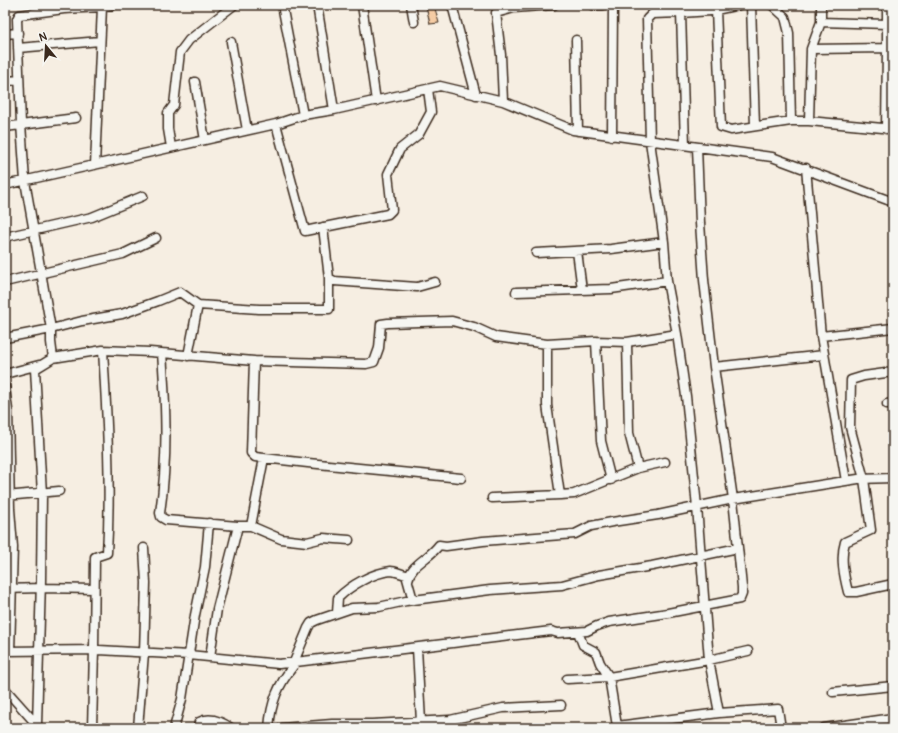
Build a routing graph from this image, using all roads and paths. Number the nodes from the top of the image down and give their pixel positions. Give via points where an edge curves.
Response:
1 (113, 5) edge
2 (234, 5) edge
3 (317, 5) edge
4 (362, 5) edge
5 (411, 5) edge
6 (452, 5) edge
7 (554, 5) edge
8 (593, 5) edge
9 (603, 5) edge
10 (613, 5) edge
11 (739, 5) edge
12 (751, 5) edge
13 (772, 5) edge
14 (821, 5) edge
15 (887, 5) edge
16 (102, 6) edge
17 (282, 10) dead end
18 (716, 10) junction
19 (681, 13) junction
20 (414, 22) dead end
21 (821, 22) junction
22 (887, 24) junction
23 (18, 33) junction
24 (5, 34) edge
25 (576, 40) dead end
26 (100, 41) junction
27 (231, 42) dead end
28 (18, 48) junction
29 (887, 48) junction
30 (810, 49) junction
31 (19, 80) junction
32 (5, 81) edge
33 (194, 82) dead end
34 (428, 89) junction
35 (476, 95) junction
36 (376, 101) junction
37 (502, 101) junction
38 (334, 110) junction
39 (303, 115) junction
40 (76, 118) dead end
41 (791, 121) junction
42 (809, 121) junction
43 (21, 124) junction
44 (276, 124) junction
45 (756, 126) junction
46 (5, 127) edge
47 (890, 129) edge
48 (247, 130) junction
49 (578, 131) junction
50 (612, 136) junction
51 (205, 140) junction
52 (650, 141) junction
53 (685, 146) junction
54 (171, 147) junction
55 (697, 147) junction
56 (94, 165) junction
57 (806, 168) junction
58 (24, 181) junction
59 (5, 185) edge
60 (143, 196) dead end
61 (893, 202) edge
62 (323, 227) junction
63 (33, 231) junction
64 (5, 237) edge
65 (156, 238) dead end
66 (664, 242) junction
67 (577, 251) junction
68 (536, 253) dead end
69 (41, 273) junction
70 (329, 278) junction
71 (667, 281) junction
72 (5, 282) edge
73 (435, 282) dead end
74 (582, 290) junction
75 (516, 292) dead end
76 (198, 305) junction
77 (893, 328) edge
78 (51, 330) junction
79 (677, 334) junction
80 (821, 336) junction
81 (5, 338) edge
82 (596, 341) junction
83 (627, 342) junction
84 (547, 344) junction
85 (103, 350) junction
86 (162, 353) junction
87 (824, 355) junction
88 (188, 356) junction
89 (53, 358) junction
90 (254, 361) junction
91 (42, 365) junction
92 (714, 367) junction
93 (893, 372) edge
94 (5, 374) edge
95 (5, 387) edge
96 (264, 458) junction
97 (666, 462) dead end
98 (638, 468) junction
99 (461, 478) dead end
100 (893, 478) edge
101 (864, 479) junction
102 (611, 480) junction
103 (846, 481) junction
104 (59, 491) dead end
105 (42, 494) junction
106 (560, 495) junction
107 (7, 496) edge
108 (492, 498) dead end
109 (733, 499) junction
110 (697, 507) junction
111 (209, 523) junction
112 (238, 526) junction
113 (252, 526) junction
114 (349, 540) dead end
115 (144, 548) dead end
116 (738, 548) junction
117 (701, 556) junction
118 (408, 580) junction
119 (893, 584) edge
120 (41, 588) junction
121 (8, 589) edge
122 (94, 590) junction
123 (413, 600) junction
124 (705, 606) junction
125 (337, 613) junction
126 (578, 632) junction
127 (417, 648) junction
128 (39, 650) junction
129 (94, 650) junction
130 (7, 651) edge
131 (748, 651) dead end
132 (144, 652) junction
133 (189, 655) junction
134 (210, 657) junction
135 (709, 660) junction
136 (294, 662) junction
137 (609, 677) junction
138 (567, 679) dead end
139 (893, 686) edge
140 (5, 690) edge
141 (833, 692) dead end
142 (561, 705) dead end
143 (719, 713) junction
144 (893, 718) edge
145 (421, 722) junction
146 (39, 726) edge
147 (92, 728) edge
148 (138, 728) edge
149 (174, 728) edge
150 (198, 728) edge
151 (231, 728) edge
152 (269, 728) edge
153 (282, 728) edge
154 (781, 728) edge
155 (824, 728) edge

1 - 16 street
2 - 54 street via 189,40 180,52 174,105 168,114
3 - 38 street
4 - 36 street
5 - 20 street
6 - 35 street
7 - 37 street via 514,8 496,13 501,55
8 - 9 street
10 - 50 street
11 - 18 street
12 - 45 street
13 - 41 street via 785,17 789,33
14 - 21 street
15 - 22 street
16 - 23 street via 18,15
16 - 26 street
17 - 39 street
18 - 19 street
18 - 45 street via 721,127 731,130
19 - 52 street via 652,14 647,19
19 - 53 street
21 - 22 street
21 - 30 street
22 - 29 street
23 - 24 street
23 - 28 street
25 - 49 street
26 - 28 street
26 - 56 street
27 - 48 street
28 - 31 street
29 - 30 street
29 - 47 street
30 - 42 street
31 - 32 street
31 - 43 street
33 - 51 street
34 - 35 street via 440,86
34 - 36 street
34 - 62 street via 431,112 419,134 400,149 388,174 392,210 388,214
35 - 37 street
36 - 38 street
37 - 49 street
38 - 39 street
39 - 44 street
40 - 43 street
41 - 42 street
41 - 45 street
42 - 47 street
43 - 46 street
43 - 58 street
44 - 48 street
44 - 62 street via 305,231
48 - 51 street
49 - 50 street
50 - 52 street
51 - 54 street
52 - 53 street
52 - 66 street
53 - 55 street
54 - 56 street
55 - 57 street via 772,157
55 - 92 street via 700,230
56 - 58 street
57 - 61 street
57 - 80 street
58 - 59 street
58 - 63 street
60 - 63 street via 92,217
62 - 70 street
63 - 64 street
63 - 69 street
65 - 69 street via 123,254
66 - 67 street
66 - 71 street
67 - 68 street
67 - 74 street
69 - 72 street
69 - 78 street
70 - 73 street via 334,281 417,287
70 - 76 street via 329,309 258,309
71 - 74 street
71 - 79 street
74 - 75 street
76 - 78 street via 180,292 122,314
76 - 88 street
77 - 80 street
78 - 81 street
78 - 89 street
79 - 83 street
79 - 110 street
80 - 87 street
82 - 83 street
82 - 84 street
82 - 102 street via 601,441
83 - 98 street via 629,433
84 - 90 street via 496,337 452,321 388,323 381,324 379,348 374,362 366,364
84 - 106 street via 547,406
85 - 86 street
85 - 89 street
85 - 122 street via 109,522 107,553 95,557
86 - 88 street
86 - 111 street via 166,413 161,517 166,520
87 - 92 street
87 - 103 street
88 - 90 street
89 - 91 street
90 - 96 street via 251,453 255,457
91 - 94 street
91 - 105 street via 35,369
92 - 109 street
93 - 101 street via 851,380 850,427
95 - 107 street via 8,410
96 - 99 street
96 - 113 street
97 - 98 street
98 - 102 street
100 - 101 street
101 - 103 street
101 - 119 street via 871,530 844,542 841,553 845,582 848,592
102 - 106 street via 574,494
103 - 109 street
104 - 105 street
105 - 107 street
105 - 120 street
106 - 108 street
107 - 121 street via 13,546
109 - 110 street
109 - 116 street
110 - 117 street
110 - 118 street via 591,526 574,534 446,546 439,544 436,550 414,567 409,573
111 - 112 street
111 - 133 street via 205,566
112 - 113 street
112 - 134 street via 218,609
113 - 114 street via 281,540
115 - 132 street
116 - 117 street
116 - 124 street via 742,587 740,599
117 - 123 street via 599,575 562,585 490,590
117 - 124 street
118 - 123 street
118 - 125 street via 406,575 392,571 358,583 338,598
120 - 121 street
120 - 122 street
120 - 128 street
121 - 130 street
122 - 129 street
123 - 125 street via 379,607 352,608
124 - 126 street via 609,622
124 - 135 street
125 - 136 street via 311,624
126 - 127 street via 551,631
126 - 137 street via 583,645 596,652
127 - 136 street
127 - 145 street
128 - 129 street
128 - 130 street
128 - 146 street
129 - 132 street
129 - 147 street
131 - 135 street
132 - 133 street
132 - 148 street
133 - 134 street
133 - 149 street
134 - 136 street via 279,664
135 - 137 street
135 - 143 street
136 - 152 street via 274,698
137 - 138 street
137 - 143 street via 617,726
139 - 141 street
140 - 146 street
142 - 145 street via 503,708 450,720
143 - 154 street via 778,709
144 - 155 street
145 - 153 street
150 - 151 street via 199,722 205,718 222,721

